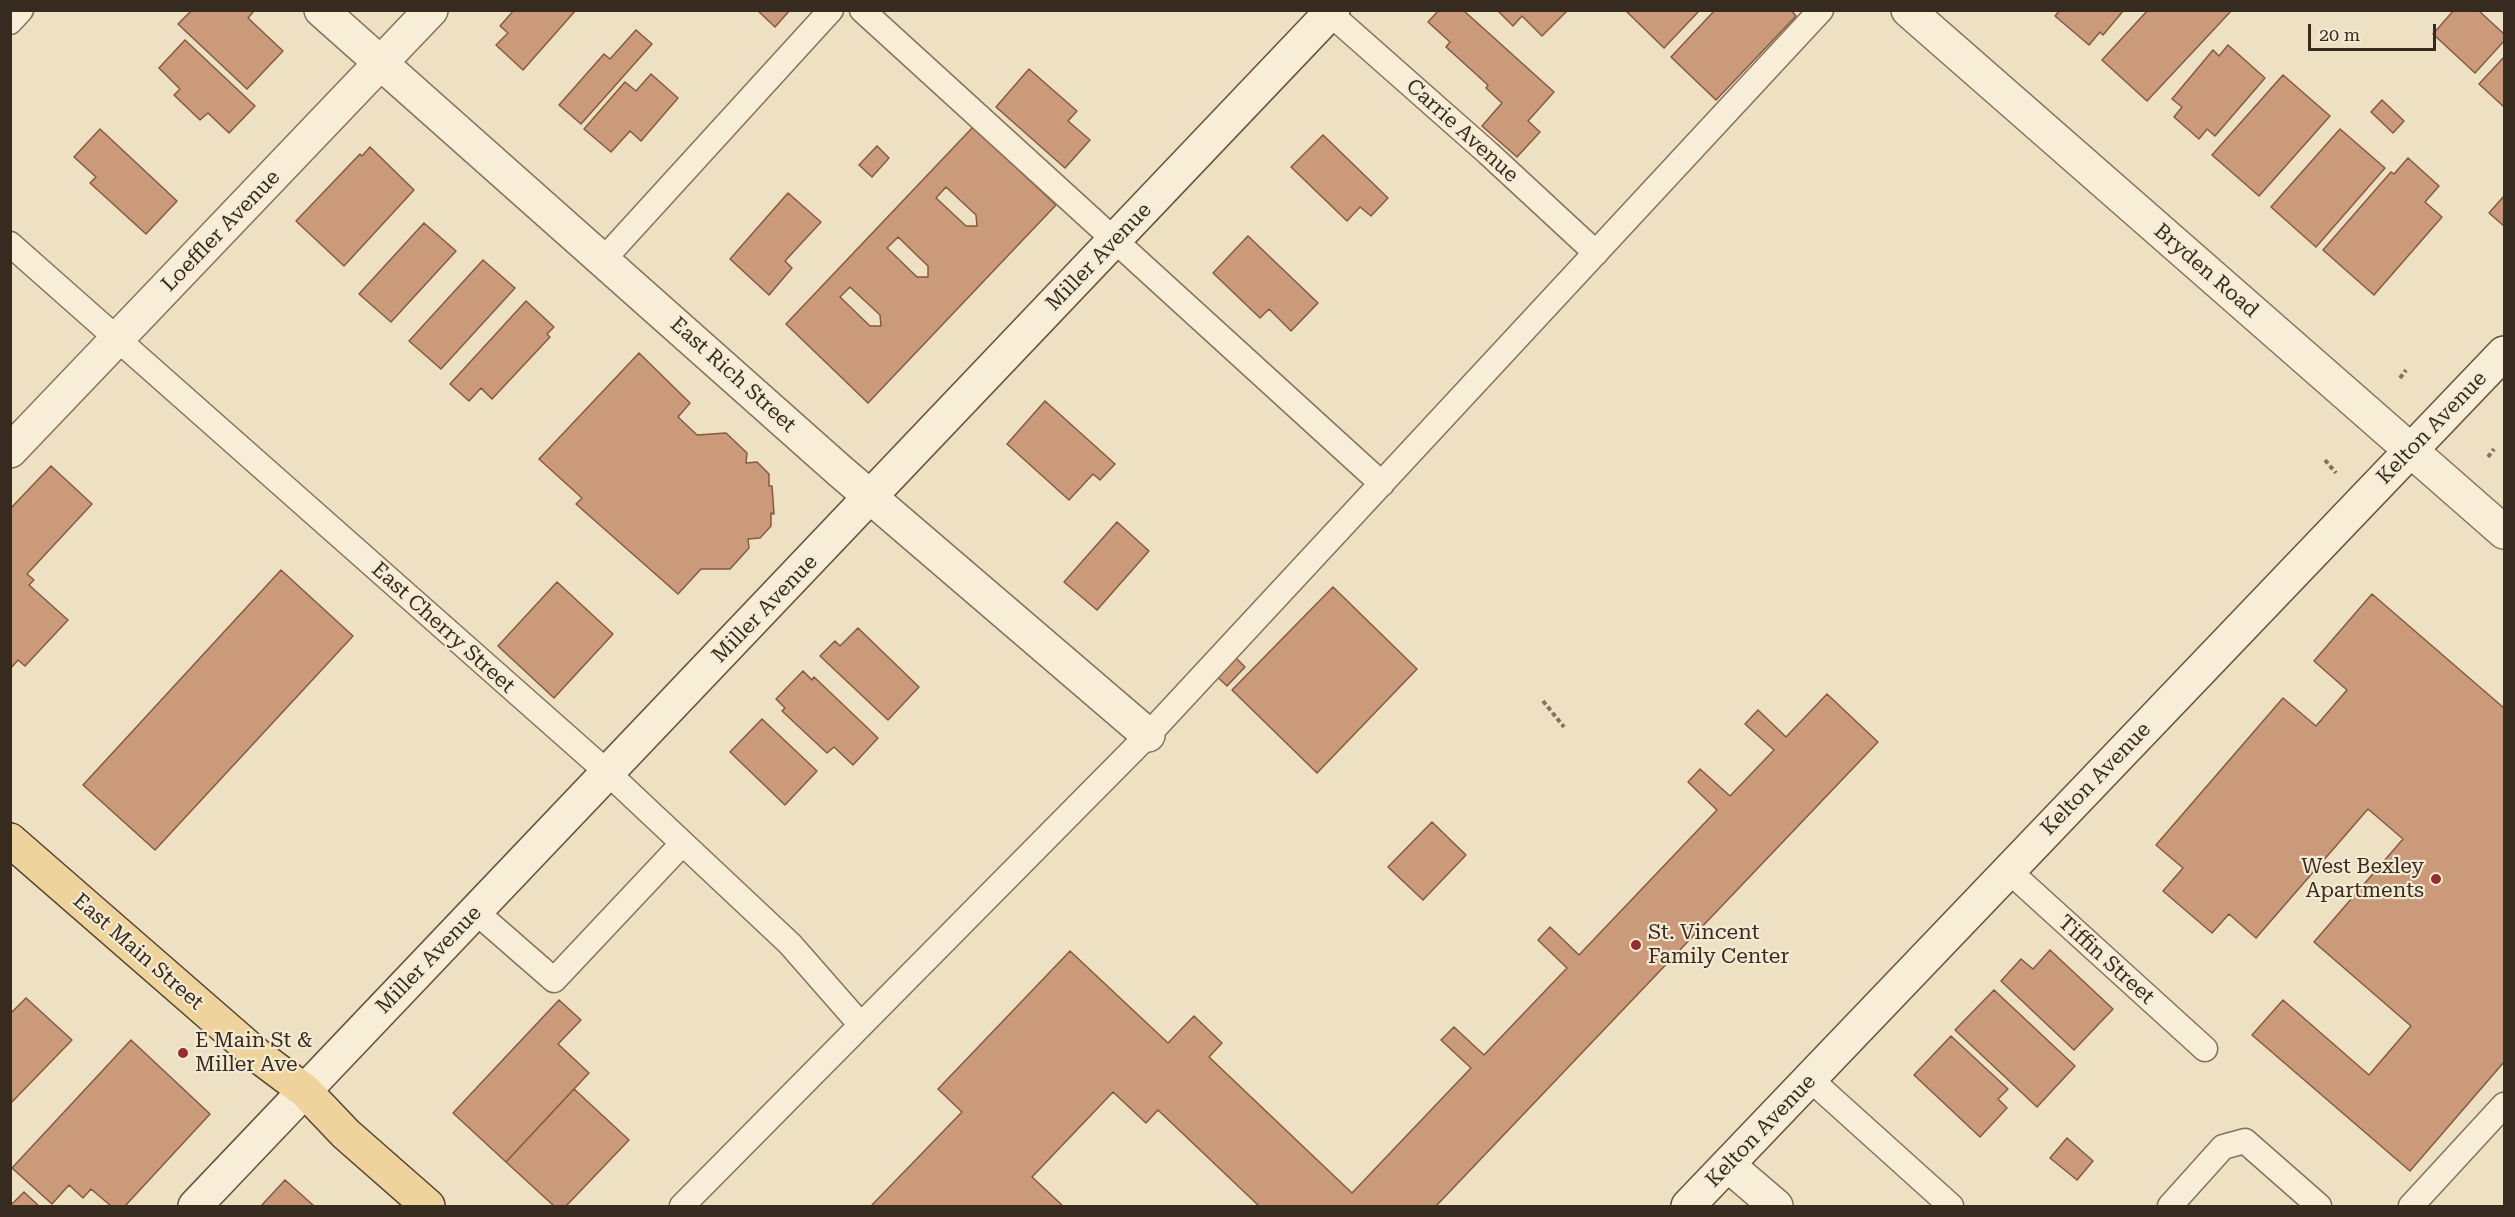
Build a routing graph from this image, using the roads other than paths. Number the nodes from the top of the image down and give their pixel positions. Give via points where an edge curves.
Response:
1 (21, 10) edge
2 (321, 10) edge
3 (431, 10) edge
4 (831, 10) edge
5 (862, 10) edge
6 (1821, 10) edge
7 (1908, 10) edge
8 (1330, 12) edge
9 (10, 22) edge
10 (381, 63) junction
11 (1115, 240) junction
12 (10, 244) edge
13 (1596, 253) junction
14 (603, 260) junction
15 (117, 339) junction
16 (2505, 353) edge
17 (2412, 450) junction
18 (10, 451) edge
19 (1382, 484) junction
20 (871, 498) junction
21 (2505, 532) edge
22 (1148, 735) junction
23 (608, 773) junction
24 (10, 840) edge
25 (682, 844) junction
26 (2008, 871) junction
27 (476, 912) junction
28 (861, 1025) junction
29 (2205, 1049) dead end
30 (1810, 1079) junction
31 (305, 1091) junction
32 (2505, 1105) edge
33 (1728, 1165) junction
34 (195, 1206) edge
35 (428, 1206) edge
36 (682, 1206) edge
37 (1688, 1206) edge
38 (1776, 1206) edge
39 (1951, 1206) edge
40 (2170, 1206) edge
41 (2319, 1206) edge
42 (2410, 1206) edge

1 - 9 lane
2 - 10 street, East Rich Street
3 - 10 street, Loeffler Avenue
4 - 14 lane
5 - 11 lane
6 - 13 lane
7 - 17 street, Bryden Road
8 - 11 street, Miller Avenue
8 - 13 lane, Carrie Avenue
10 - 14 street, East Rich Street
10 - 15 street, Loeffler Avenue
11 - 19 lane
11 - 20 street, Miller Avenue
12 - 15 lane, East Cherry Street
13 - 19 lane
14 - 20 street, East Rich Street
15 - 18 street, Loeffler Avenue
15 - 23 lane, East Cherry Street
16 - 17 street, Kelton Avenue
17 - 21 street, Bryden Road
17 - 26 street, Kelton Avenue
19 - 22 lane
20 - 22 street, East Rich Street
20 - 23 street, Miller Avenue
22 - 28 lane
23 - 25 lane, East Cherry Street
23 - 27 street, Miller Avenue
24 - 31 main road, East Main Street via 257,1055
25 - 27 lane via 554,980
25 - 28 lane, East Cherry Street via 790,944
26 - 29 lane, Tiffin Street
26 - 30 street, Kelton Avenue
27 - 31 street, Miller Avenue
28 - 36 lane
30 - 33 street, Kelton Avenue
30 - 39 lane
31 - 34 street, Miller Avenue
31 - 35 main road, East Main Street via 346,1134
32 - 42 lane
33 - 37 street, Kelton Avenue
33 - 38 street
40 - 41 lane via 2223,1147 2244,1141

